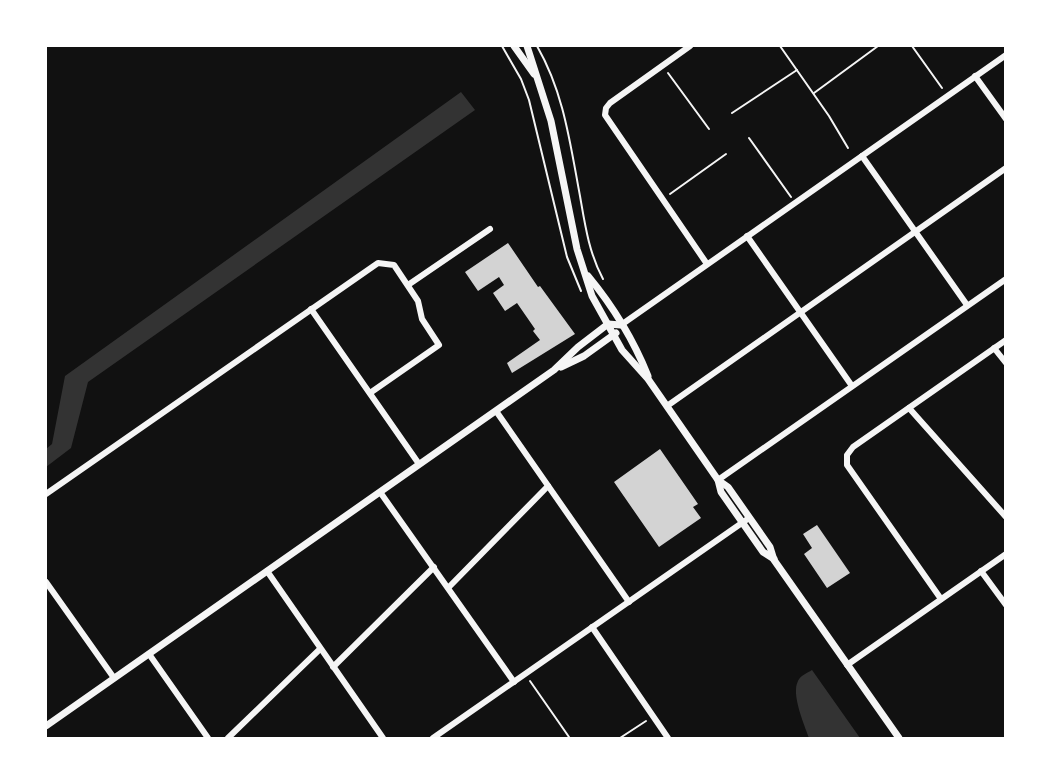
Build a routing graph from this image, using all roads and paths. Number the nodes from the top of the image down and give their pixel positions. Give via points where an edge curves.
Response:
1 (502, 46) edge
2 (514, 46) edge
3 (527, 46) edge
4 (537, 46) edge
5 (690, 46) edge
6 (780, 46) edge
7 (878, 46) edge
8 (912, 46) edge
9 (1006, 55) edge
10 (662, 65) junction
11 (797, 70) junction
12 (975, 76) junction
13 (537, 78) junction
14 (813, 93) junction
15 (947, 96) junction
16 (732, 113) dead end
17 (1006, 119) edge
18 (709, 129) dead end
19 (749, 138) dead end
20 (848, 148) dead end
21 (726, 154) dead end
22 (862, 156) junction
23 (1006, 168) edge
24 (791, 197) dead end
25 (662, 201) junction
26 (490, 229) dead end
27 (915, 232) junction
28 (747, 236) junction
29 (707, 264) junction
30 (585, 273) junction
31 (1006, 279) edge
32 (408, 285) junction
33 (606, 285) dead end
34 (586, 300) dead end
35 (967, 305) junction
36 (311, 309) junction
37 (800, 312) junction
38 (608, 324) junction
39 (621, 325) junction
40 (614, 335) junction
41 (1006, 340) edge
42 (995, 348) junction
43 (1006, 363) edge
44 (554, 370) junction
45 (648, 379) junction
46 (852, 386) junction
47 (370, 393) junction
48 (667, 406) junction
49 (909, 408) junction
50 (496, 411) junction
51 (419, 464) junction
52 (718, 480) junction
53 (548, 486) junction
54 (380, 492) junction
55 (46, 495) edge
56 (1006, 517) edge
57 (746, 520) junction
58 (1006, 554) edge
59 (434, 567) junction
60 (267, 571) junction
61 (981, 571) junction
62 (46, 582) edge
63 (449, 587) junction
64 (941, 599) junction
65 (629, 602) junction
66 (1006, 606) edge
67 (592, 627) junction
68 (320, 649) junction
69 (149, 654) junction
70 (847, 665) junction
71 (333, 667) junction
72 (525, 674) junction
73 (114, 678) junction
74 (514, 682) junction
75 (653, 716) junction
76 (46, 726) edge
77 (569, 737) edge
78 (208, 738) edge
79 (228, 738) edge
80 (383, 738) edge
81 (436, 738) edge
82 (621, 738) edge
83 (668, 738) edge
84 (899, 738) edge

1 - 34 path via 529,100 568,257
2 - 13 street
3 - 13 street
4 - 33 path via 560,98 587,236 594,264
5 - 10 street
6 - 11 path
7 - 14 path
8 - 15 path
9 - 12 street
10 - 18 path
10 - 25 street via 610,103 605,115
11 - 14 path
11 - 16 path
12 - 15 street
12 - 17 street
13 - 30 street
14 - 20 path
15 - 22 street
19 - 24 path
21 - 25 path
22 - 27 street
22 - 28 street
23 - 27 street
25 - 29 street
26 - 32 street
27 - 35 street
27 - 37 street
28 - 29 street
28 - 37 street
29 - 39 street
30 - 38 street
30 - 39 street
31 - 35 street
32 - 36 street via 394,265 378,263
32 - 47 street via 439,345
35 - 46 street
36 - 47 street
36 - 55 street
37 - 46 street
37 - 48 street
38 - 39 street
38 - 40 street
38 - 44 street
39 - 40 street
39 - 45 street
40 - 44 street
40 - 45 street
41 - 42 street
42 - 43 street
42 - 49 street
44 - 50 street
45 - 48 street
46 - 52 street
47 - 51 street
48 - 52 street
49 - 56 street
49 - 64 street via 853,447 847,465
50 - 51 street
50 - 53 street
51 - 54 street
52 - 57 street via 721,492
53 - 63 street
53 - 65 street
54 - 59 street
54 - 60 street
57 - 65 street
57 - 70 street via 763,552 774,560
58 - 61 street
59 - 63 street
59 - 71 street
60 - 68 street
60 - 69 street
61 - 64 street
61 - 66 street
62 - 73 street
63 - 74 street
64 - 70 street
65 - 67 street
67 - 72 street
67 - 75 street
68 - 71 street
68 - 79 street
69 - 73 street
69 - 78 street
70 - 84 street
71 - 80 street
72 - 74 street
72 - 77 path
73 - 76 street
74 - 81 street
75 - 82 path
75 - 83 street

